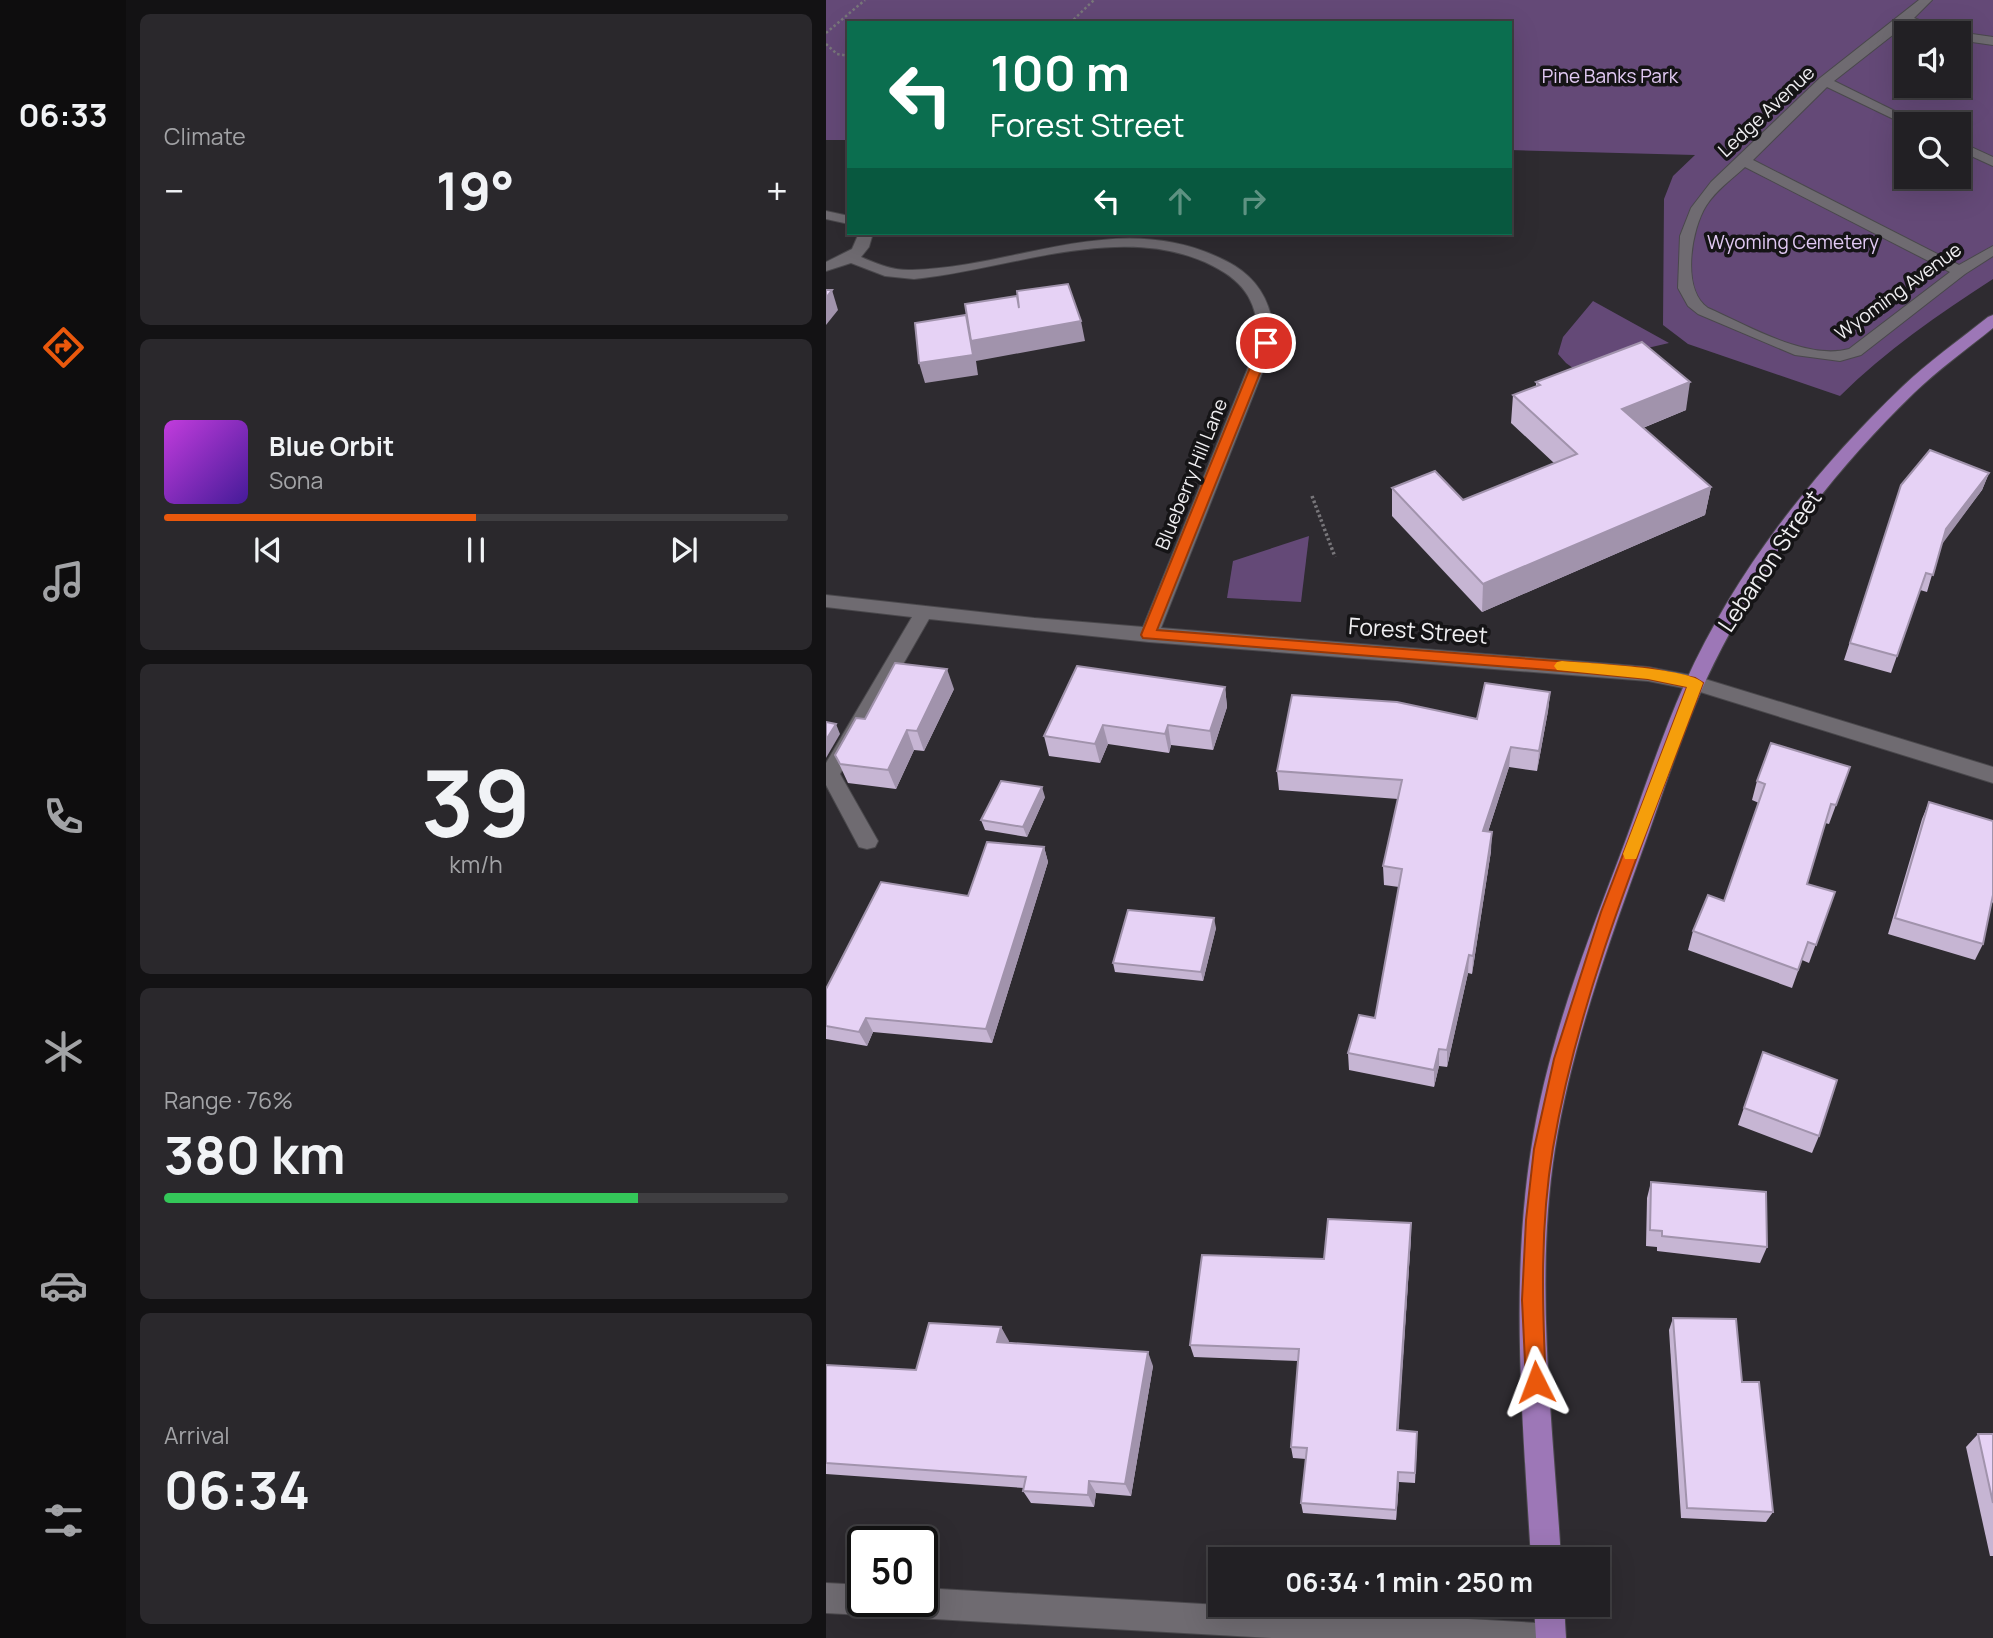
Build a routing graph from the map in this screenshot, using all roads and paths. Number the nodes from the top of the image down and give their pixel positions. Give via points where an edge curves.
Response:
1 (864, 0) edge
2 (1094, 0) edge
3 (1926, 0) edge
4 (1907, 19) junction
5 (1072, 21) edge
6 (1913, 21) edge
7 (826, 33) edge
8 (1971, 38) edge
9 (1993, 41) edge
10 (826, 44) edge
11 (847, 56) edge
12 (1825, 81) junction
13 (1894, 114) edge
14 (1971, 151) edge
15 (1744, 161) junction
16 (1993, 162) edge
17 (826, 215) edge
18 (847, 220) edge
19 (866, 235) edge
20 (1993, 250) edge
21 (852, 258) junction
22 (826, 267) edge
23 (1961, 271) junction
24 (1684, 282) joint
25 (1993, 320) edge
26 (1312, 496) dead end
27 (1335, 557) dead end
28 (826, 601) edge
29 (923, 614) junction
30 (1149, 635) junction
31 (1695, 683) junction
32 (1993, 775) edge
33 (867, 841) dead end
34 (1545, 1547) edge
35 (826, 1598) edge
36 (847, 1599) edge
37 (938, 1604) edge
38 (1550, 1617) edge
39 (1537, 1638) edge
40 (1551, 1638) edge

1 - 7 path
2 - 5 path
3 - 4 street, Ledge Avenue
4 - 6 street
4 - 12 street, Ledge Avenue
8 - 9 street
10 - 11 path
12 - 13 street
12 - 15 street, Ledge Avenue
14 - 16 street
15 - 23 street
15 - 24 street, Ledge Avenue via 1710,190 1693,216
17 - 18 street
19 - 21 street via 864,245
20 - 23 street, Wyoming Avenue
21 - 22 street
21 - 30 street, Blueberry Hill Lane via 873,268 912,275 1080,246 1140,243 1196,252 1246,279 1268,319 1266,343
23 - 24 street, Wyoming Avenue via 1855,352 1833,358 1804,353 1699,309
25 - 31 main road, Lebanon Street via 1910,388 1842,457 1732,610
26 - 27 path
28 - 29 street, Forest Street
29 - 30 street, Forest Street
29 - 33 street via 830,774
30 - 31 street, Forest Street via 1598,669
31 - 32 street, Forest Street
31 - 34 main road, Lebanon Street via 1587,976 1543,1149 1532,1300
35 - 36 street
37 - 39 street
38 - 40 main road

